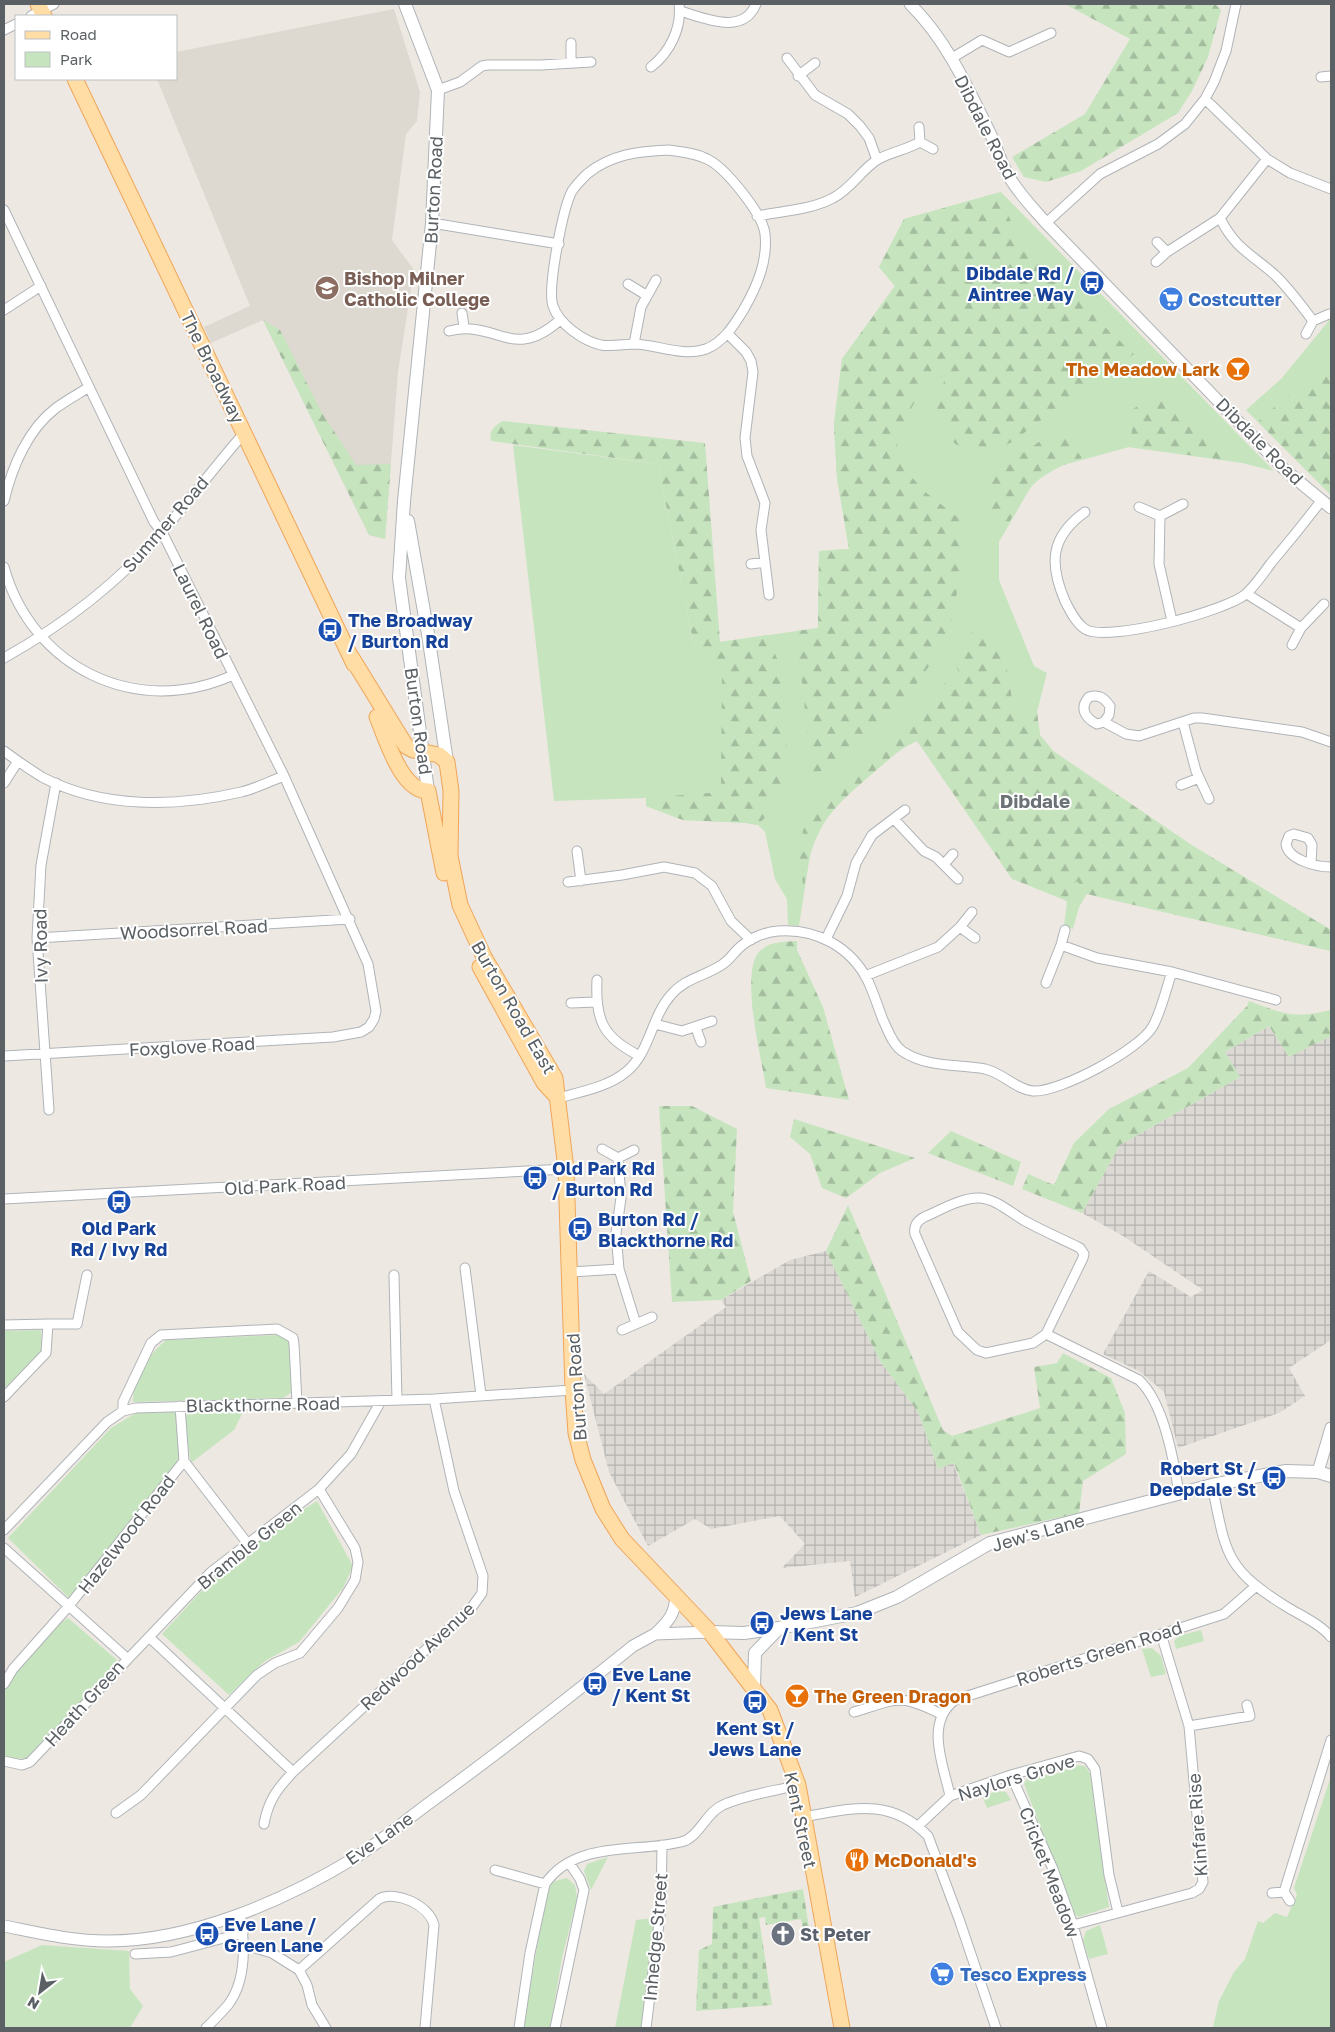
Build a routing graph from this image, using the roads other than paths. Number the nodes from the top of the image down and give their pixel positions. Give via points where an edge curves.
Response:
1 (405, 4) edge
2 (756, 4) edge
3 (910, 4) edge
4 (1236, 4) edge
5 (679, 8) edge
6 (1051, 33) dead end
7 (571, 43) dead end
8 (787, 58) dead end
9 (952, 58) junction
10 (570, 62) junction
11 (591, 62) dead end
12 (815, 63) dead end
13 (651, 67) dead end
14 (798, 76) junction
15 (1331, 76) edge
16 (1321, 77) dead end
17 (75, 80) edge
18 (438, 90) junction
19 (1205, 99) junction
20 (919, 127) dead end
21 (920, 142) junction
22 (934, 149) dead end
23 (1266, 159) junction
24 (878, 160) junction
25 (1331, 190) edge
26 (4, 210) edge
27 (757, 216) junction
28 (1220, 218) junction
29 (432, 223) junction
30 (1046, 223) junction
31 (1157, 242) dead end
32 (559, 244) junction
33 (1167, 252) junction
34 (1156, 262) dead end
35 (656, 280) dead end
36 (628, 284) dead end
37 (41, 286) junction
38 (646, 295) junction
39 (4, 310) edge
40 (462, 313) dead end
41 (1329, 314) dead end
42 (560, 320) junction
43 (1313, 321) junction
44 (464, 327) junction
45 (449, 331) dead end
46 (728, 334) junction
47 (1306, 334) dead end
48 (634, 344) junction
49 (89, 387) junction
50 (245, 432) junction
51 (4, 501) edge
52 (404, 501) junction
53 (1183, 504) dead end
54 (1326, 504) edge
55 (1139, 507) dead end
56 (1085, 512) dead end
57 (1160, 516) junction
58 (162, 532) junction
59 (765, 562) junction
60 (750, 564) dead end
61 (4, 567) edge
62 (1247, 594) junction
63 (768, 595) dead end
64 (1324, 604) dead end
65 (1172, 621) junction
66 (1301, 628) junction
67 (40, 637) junction
68 (1292, 645) dead end
69 (350, 655) junction
70 (432, 656) junction
71 (4, 658) edge
72 (232, 675) junction
73 (419, 721) junction
74 (1104, 722) dead end
75 (1182, 722) junction
76 (1331, 742) edge
77 (4, 751) edge
78 (424, 752) junction
79 (18, 760) junction
80 (448, 769) junction
81 (284, 776) junction
82 (1199, 778) junction
83 (4, 783) edge
84 (56, 783) junction
85 (1181, 785) dead end
86 (428, 791) junction
87 (1209, 799) dead end
88 (905, 810) dead end
89 (894, 819) junction
90 (577, 851) dead end
91 (953, 854) dead end
92 (1311, 863) dead end
93 (944, 864) junction
94 (1331, 867) edge
95 (958, 879) dead end
96 (581, 880) junction
97 (568, 882) dead end
98 (972, 912) dead end
99 (350, 919) junction
100 (960, 927) junction
101 (1065, 930) dead end
102 (37, 938) junction
103 (975, 938) dead end
104 (826, 939) junction
105 (751, 940) junction
106 (1061, 945) junction
107 (1172, 972) junction
108 (865, 976) junction
109 (596, 980) dead end
110 (1046, 983) dead end
111 (1276, 1000) dead end
112 (596, 1002) junction
113 (571, 1003) dead end
114 (374, 1019) joint
115 (712, 1022) dead end
116 (655, 1024) junction
117 (696, 1028) junction
118 (701, 1042) dead end
119 (44, 1054) junction
120 (4, 1056) edge
121 (640, 1056) junction
122 (558, 1098) junction
123 (49, 1110) dead end
124 (602, 1149) dead end
125 (634, 1150) dead end
126 (618, 1158) junction
127 (566, 1169) junction
128 (4, 1199) edge
129 (465, 1268) dead end
130 (619, 1269) junction
131 (571, 1272) junction
132 (87, 1275) dead end
133 (394, 1275) dead end
134 (652, 1317) dead end
135 (48, 1324) junction
136 (636, 1324) junction
137 (4, 1325) edge
138 (622, 1330) dead end
139 (1046, 1334) junction
140 (573, 1390) junction
141 (481, 1395) junction
142 (4, 1397) edge
143 (434, 1399) junction
144 (397, 1400) junction
145 (381, 1401) junction
146 (297, 1403) junction
147 (180, 1406) junction
148 (122, 1411) junction
149 (1331, 1428) edge
150 (184, 1461) junction
151 (1318, 1472) junction
152 (1331, 1476) edge
153 (1212, 1485) junction
154 (319, 1489) junction
155 (1179, 1494) junction
156 (4, 1530) edge
157 (248, 1544) junction
158 (4, 1548) edge
159 (1256, 1588) junction
160 (676, 1595) junction
161 (68, 1607) junction
162 (779, 1628) junction
163 (710, 1632) junction
164 (655, 1634) junction
165 (1161, 1634) junction
166 (149, 1637) junction
167 (1331, 1637) edge
168 (128, 1659) junction
169 (4, 1684) edge
170 (754, 1687) junction
171 (1247, 1705) dead end
172 (226, 1708) junction
173 (854, 1712) dead end
174 (941, 1714) junction
175 (1189, 1726) junction
176 (1331, 1740) edge
177 (4, 1761) edge
178 (293, 1772) junction
179 (1011, 1775) junction
180 (798, 1785) junction
181 (950, 1796) junction
182 (116, 1813) dead end
183 (803, 1817) junction
184 (264, 1824) dead end
185 (918, 1826) junction
186 (662, 1845) junction
187 (570, 1864) junction
188 (495, 1870) dead end
189 (545, 1884) junction
190 (1284, 1892) junction
191 (1272, 1893) dead end
192 (1290, 1901) dead end
193 (1118, 1912) junction
194 (240, 1914) junction
195 (1073, 1925) junction
196 (4, 1926) edge
197 (243, 1933) junction
198 (245, 1944) junction
199 (135, 1954) dead end
200 (299, 1970) junction
201 (206, 2028) edge
202 (326, 2028) edge
203 (425, 2028) edge
204 (519, 2028) edge
205 (555, 2028) edge
206 (646, 2028) edge
207 (842, 2028) edge
208 (996, 2028) edge
209 (1102, 2028) edge

1 - 18 main road, Burton Road
2 - 5 street via 750,16 731,24
3 - 9 street, Dibdale Road via 921,14
4 - 19 street via 1226,51
5 - 13 street via 679,21 672,43 662,59
6 - 9 street via 1009,52 982,40
7 - 10 street
8 - 14 street
9 - 30 street, Dibdale Road via 1008,175
10 - 11 street
10 - 18 street via 482,66 460,82
12 - 14 street
14 - 24 street via 815,95 848,114 860,126
15 - 16 street
17 - 50 main road, The Broadway
18 - 29 main road, Burton Road
19 - 23 street
19 - 30 street via 1185,124 1158,144 1100,174
20 - 21 street
21 - 22 street
21 - 24 street
23 - 25 street
23 - 28 street
24 - 27 street via 833,198 807,207
26 - 37 street, Laurel Road
27 - 32 street via 721,167 709,159 669,150 631,153 608,161 577,184 566,210
27 - 46 street via 765,232 762,269 754,291
28 - 33 street
28 - 43 street via 1229,236 1275,276
29 - 32 street
29 - 52 main road, Burton Road
30 - 54 street, Dibdale Road via 1284,470
31 - 33 street
32 - 42 street via 551,292 552,304
33 - 34 street
35 - 38 street
36 - 38 street
37 - 39 street
37 - 49 street, Laurel Road
38 - 48 street
40 - 44 street
41 - 43 street
42 - 44 street via 546,332 523,340
42 - 48 street via 601,345
43 - 47 street
44 - 45 street
46 - 48 street via 708,348 690,352
46 - 59 street via 752,361 745,438 747,456 765,503 760,530
49 - 51 street via 56,408 37,426 18,461
49 - 58 street, Laurel Road via 154,522
50 - 58 street, Summer Road
50 - 69 main road, The Broadway
52 - 70 main road, Burton Road
52 - 73 main road, Burton Road via 400,578
53 - 57 street
54 - 62 street
55 - 57 street
56 - 65 street via 1062,533 1054,562 1060,588 1075,619 1084,629 1097,634
57 - 65 street via 1159,564
58 - 67 street, Summer Road via 78,611
58 - 72 street, Laurel Road
59 - 60 street
59 - 63 street
61 - 67 street via 22,613
62 - 65 street via 1218,609
62 - 66 street
64 - 66 street
66 - 68 street
67 - 71 street, Summer Road
67 - 72 street via 55,652 88,673 115,684 144,690 173,692 202,687
69 - 78 main road, The Broadway via 406,746
69 - 86 main road, The Broadway via 408,782
70 - 73 main road via 418,662 423,704
70 - 80 main road, Burton Road
72 - 81 street, Laurel Road
73 - 78 main road, Burton Road
74 - 75 street via 1126,734 1139,736
75 - 76 street via 1202,718 1302,732
75 - 82 street
77 - 79 street
78 - 80 main road, The Broadway via 440,755
78 - 86 main road, Burton Road
79 - 83 street
79 - 84 street
80 - 86 main road
80 - 122 main road, Burton Road East via 450,856 460,905 484,957 555,1078
81 - 84 street via 243,792 187,802 153,804 91,794
81 - 99 street, Laurel Road
82 - 85 street
82 - 87 street
84 - 102 street, Ivy Road via 41,865
86 - 122 main road, Burton Road East via 445,880 459,923 488,985 544,1083
88 - 89 street
89 - 93 street via 924,851
89 - 104 street via 872,835 856,863 847,896
90 - 96 street
91 - 93 street
92 - 94 street
93 - 95 street
96 - 97 street
96 - 105 street via 664,867 695,873 712,886 731,921
98 - 100 street
99 - 102 street, Woodsorrel Road
99 - 114 street, Laurel Road via 368,964 376,1011
100 - 103 street
100 - 108 street via 938,947
101 - 106 street
102 - 119 street, Ivy Road
104 - 105 street via 800,932 778,931
104 - 108 street via 858,963
105 - 116 street via 723,965 680,986 670,995
106 - 107 street via 1096,958
106 - 110 street
107 - 108 street via 1152,1028 1137,1043 1125,1053 1053,1089 1034,1091 1016,1086 994,1072 933,1063 901,1050 892,1039
107 - 111 street
109 - 112 street
112 - 113 street
112 - 121 street via 608,1034
114 - 119 street, Foxglove Road via 361,1032 333,1037
115 - 117 street
116 - 117 street via 682,1031
116 - 121 street
117 - 118 street
119 - 120 street, Foxglove Road
119 - 123 street, Ivy Road
121 - 122 street via 627,1072 609,1082
122 - 127 main road, Burton Road
124 - 126 street
125 - 126 street
126 - 130 street via 621,1198 616,1233
127 - 128 street, Old Park Road
127 - 131 main road, Burton Road
129 - 141 street
130 - 131 street
130 - 136 street
131 - 140 main road, Burton Road
132 - 135 street via 78,1324
133 - 144 street
134 - 136 street
135 - 137 street
135 - 142 street via 46,1353
136 - 138 street
139 - 139 street via 1033,1343 996,1352 986,1353 970,1344 958,1332 914,1229 917,1222 962,1202 982,1198 1080,1248 1083,1258
139 - 155 street via 1138,1380 1149,1390 1163,1424
140 - 141 street, Blackthorne Road
140 - 160 main road, Burton Road via 576,1433 603,1509 622,1539
141 - 143 street, Blackthorne Road
143 - 144 street, Blackthorne Road
143 - 178 street, Redwood Avenue via 454,1490 483,1576 482,1593 472,1607
144 - 145 street, Blackthorne Road
145 - 146 street, Blackthorne Road
145 - 154 street, Bramble Green via 350,1454
146 - 147 street, Blackthorne Road
146 - 148 street via 293,1338 278,1329 161,1335 150,1343 123,1402
147 - 148 street, Blackthorne Road
147 - 150 street
148 - 156 street via 107,1422
149 - 151 street
150 - 157 street
150 - 161 street, Hazelwood Road
151 - 152 main road, Jew's Lane
151 - 153 main road, Jew's Lane via 1286,1471
153 - 155 main road, Jew's Lane
153 - 159 street via 1224,1545 1238,1569
154 - 157 street, Bramble Green
154 - 172 street, Bramble Green via 355,1548 358,1562 355,1580 338,1608 300,1653 257,1675
155 - 162 main road, Jew's Lane via 990,1543 897,1597 857,1613
157 - 166 street, Bramble Green via 210,1572
158 - 161 street, Heath Green
159 - 165 street, Roberts Green Road via 1224,1614
159 - 167 street via 1319,1626
160 - 163 main road, Burton Road
160 - 164 street via 676,1608 671,1619
161 - 168 street, Heath Green
161 - 169 street via 13,1669
162 - 163 main road, Jew's Lane via 744,1633
162 - 170 main road via 755,1653
163 - 164 street, Eve Lane
163 - 170 main road, Kent Street
164 - 194 street, Eve Lane via 633,1646 495,1756 376,1843 302,1887
165 - 174 street, Roberts Green Road via 961,1697
165 - 175 street, Kinfare Rise
166 - 168 street, Bramble Green
166 - 172 street
168 - 177 street, Heath Green via 30,1762 22,1765
170 - 180 main road, Kent Street via 770,1710
171 - 175 street via 1250,1716
172 - 178 street
172 - 182 street, Bramble Green via 141,1795
173 - 174 street via 897,1699 915,1701
174 - 181 street via 937,1736
175 - 193 street, Kinfare Rise via 1204,1882 1192,1893
176 - 190 street
178 - 184 street, Redwood Avenue via 274,1791
179 - 181 street, Naylors Grove
179 - 193 street, Naylors Grove via 1078,1756 1088,1759 1094,1769 1109,1875
179 - 195 street, Cricket Meadow via 1053,1869
180 - 183 main road, Kent Street
180 - 186 street via 722,1805 683,1842
181 - 185 street, Naylors Grove
183 - 185 street via 862,1808 880,1809 900,1814
183 - 207 main road, Kent Street
185 - 208 street via 928,1836
186 - 187 street via 606,1850
186 - 206 street, Inhedge Street via 661,1907
187 - 189 street via 552,1874
187 - 205 street via 584,1890
188 - 189 street
189 - 204 street via 530,1953
190 - 191 street
190 - 192 street
193 - 195 street, Kinfare Rise
194 - 196 street, Eve Lane via 150,1937 109,1941 66,1939
194 - 197 street
195 - 209 street, Cricket Meadow
197 - 198 street
197 - 199 street via 171,1952
198 - 200 street via 272,1953
198 - 201 street via 237,1985 229,2004
200 - 202 street via 312,2005
200 - 203 street via 379,1898 395,1895 425,1910 432,1919 434,1929

